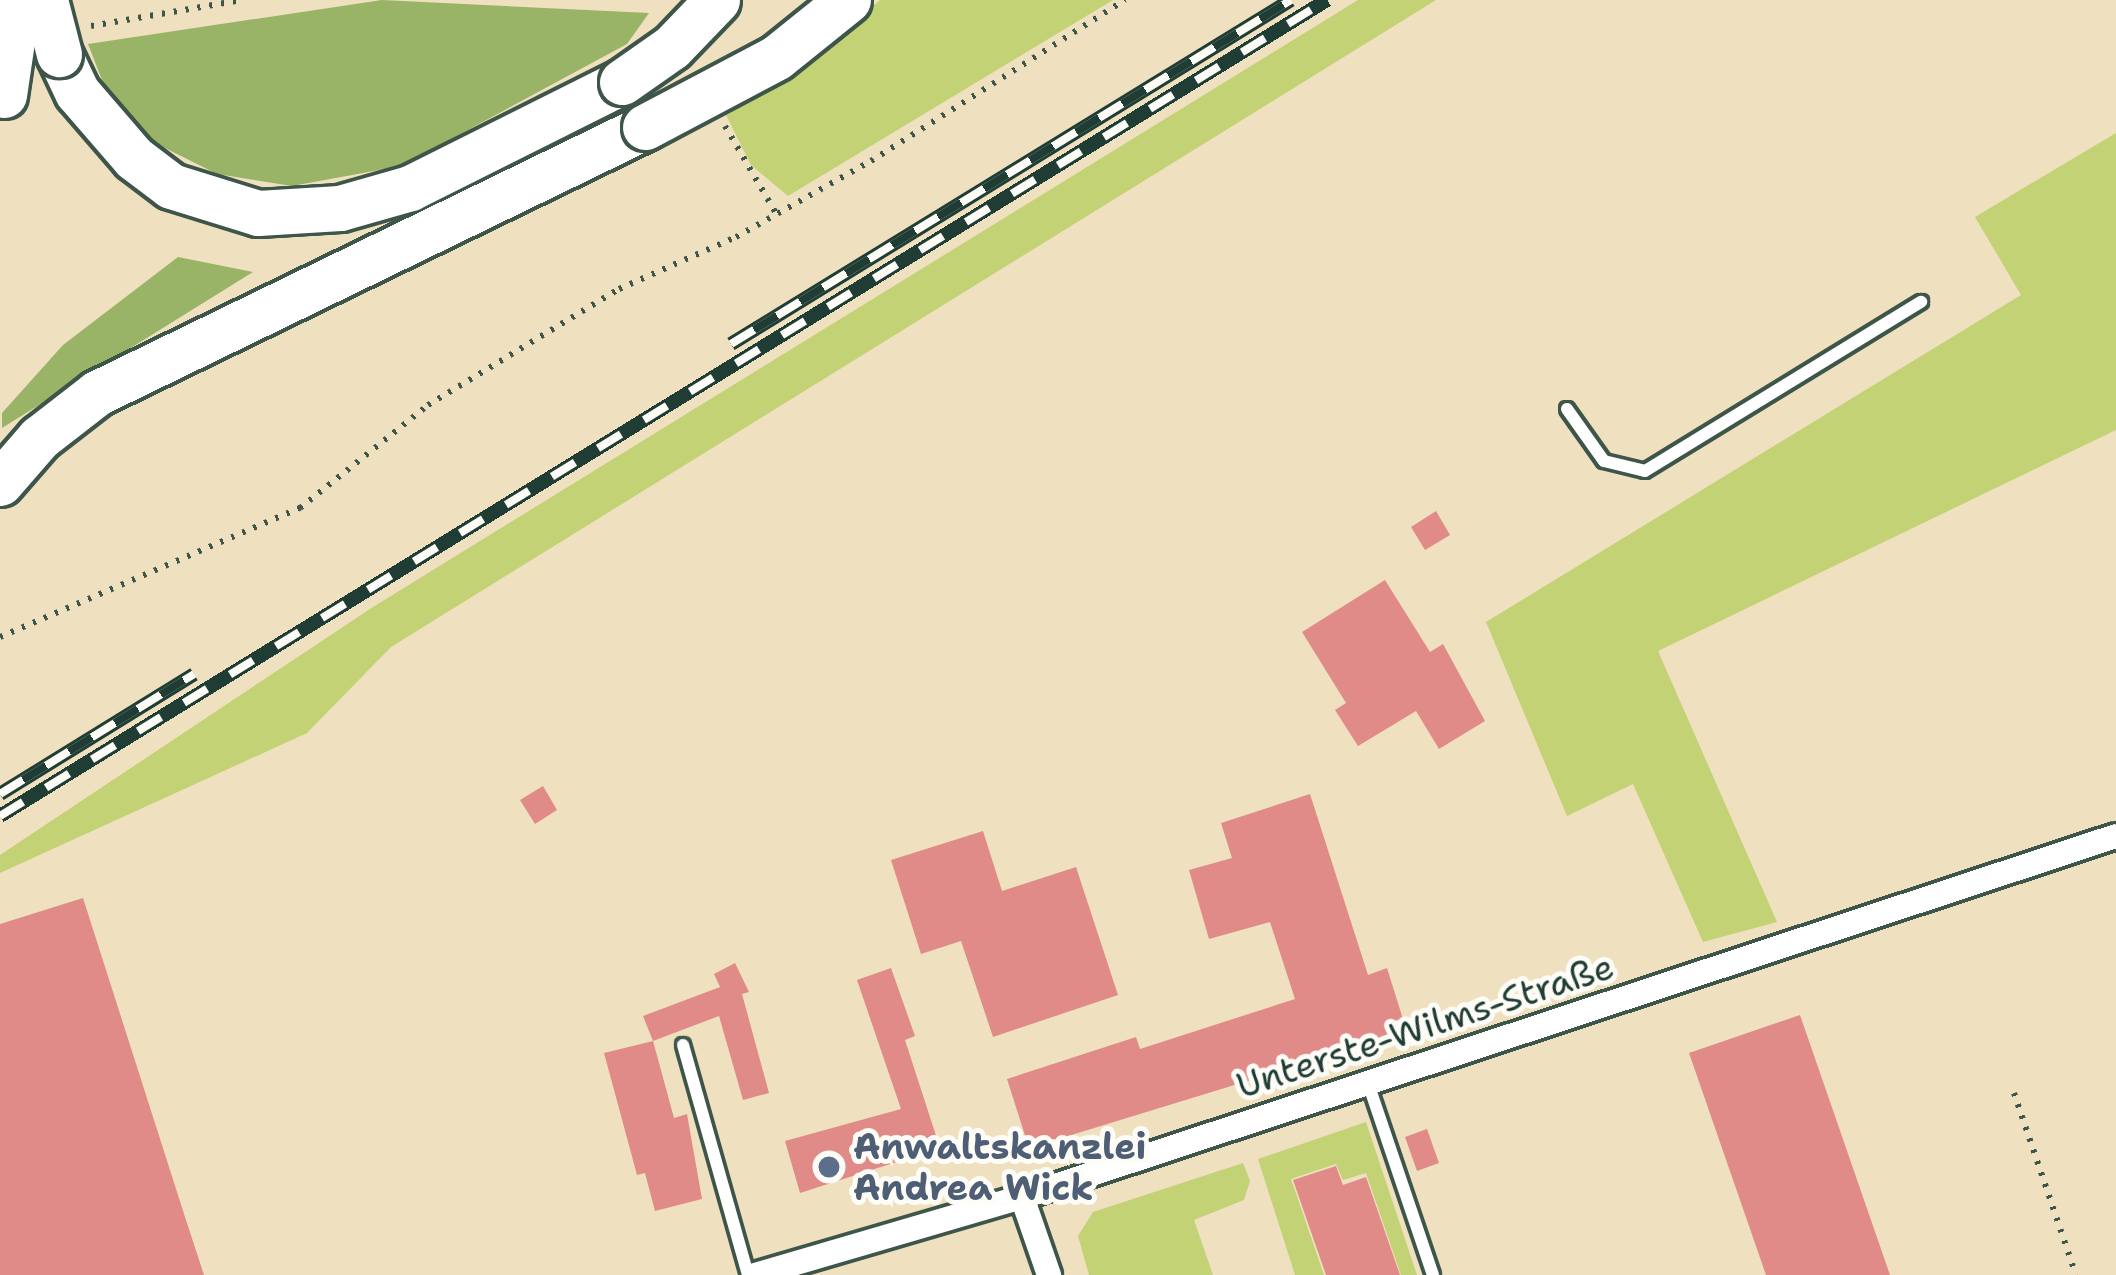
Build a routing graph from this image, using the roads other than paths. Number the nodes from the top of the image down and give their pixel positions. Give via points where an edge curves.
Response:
1 (17, 0) edge
2 (45, 0) edge
3 (717, 0) edge
4 (848, 0) edge
5 (2, 108) edge
6 (1921, 302) dead end
7 (1567, 409) dead end
8 (0, 483) edge
9 (2116, 836) edge
10 (683, 1045) dead end
11 (1368, 1083) junction
12 (1022, 1197) junction
13 (751, 1275) edge
14 (1049, 1275) edge
15 (1433, 1275) edge

1 - 5 highway, bridge
2 - 3 highway, bridge via 71,41 77,92 134,158 171,186 258,213 340,208 410,188 622,82 672,47
4 - 8 highway, bridge via 777,57 645,127 97,393 39,438
6 - 7 lane via 1645,470 1604,461
9 - 11 street, Unterste-Wilms-Straße
10 - 13 lane
11 - 12 street, Unterste-Wilms-Straße
11 - 15 lane
12 - 13 street, Unterste-Wilms-Straße
12 - 14 street

